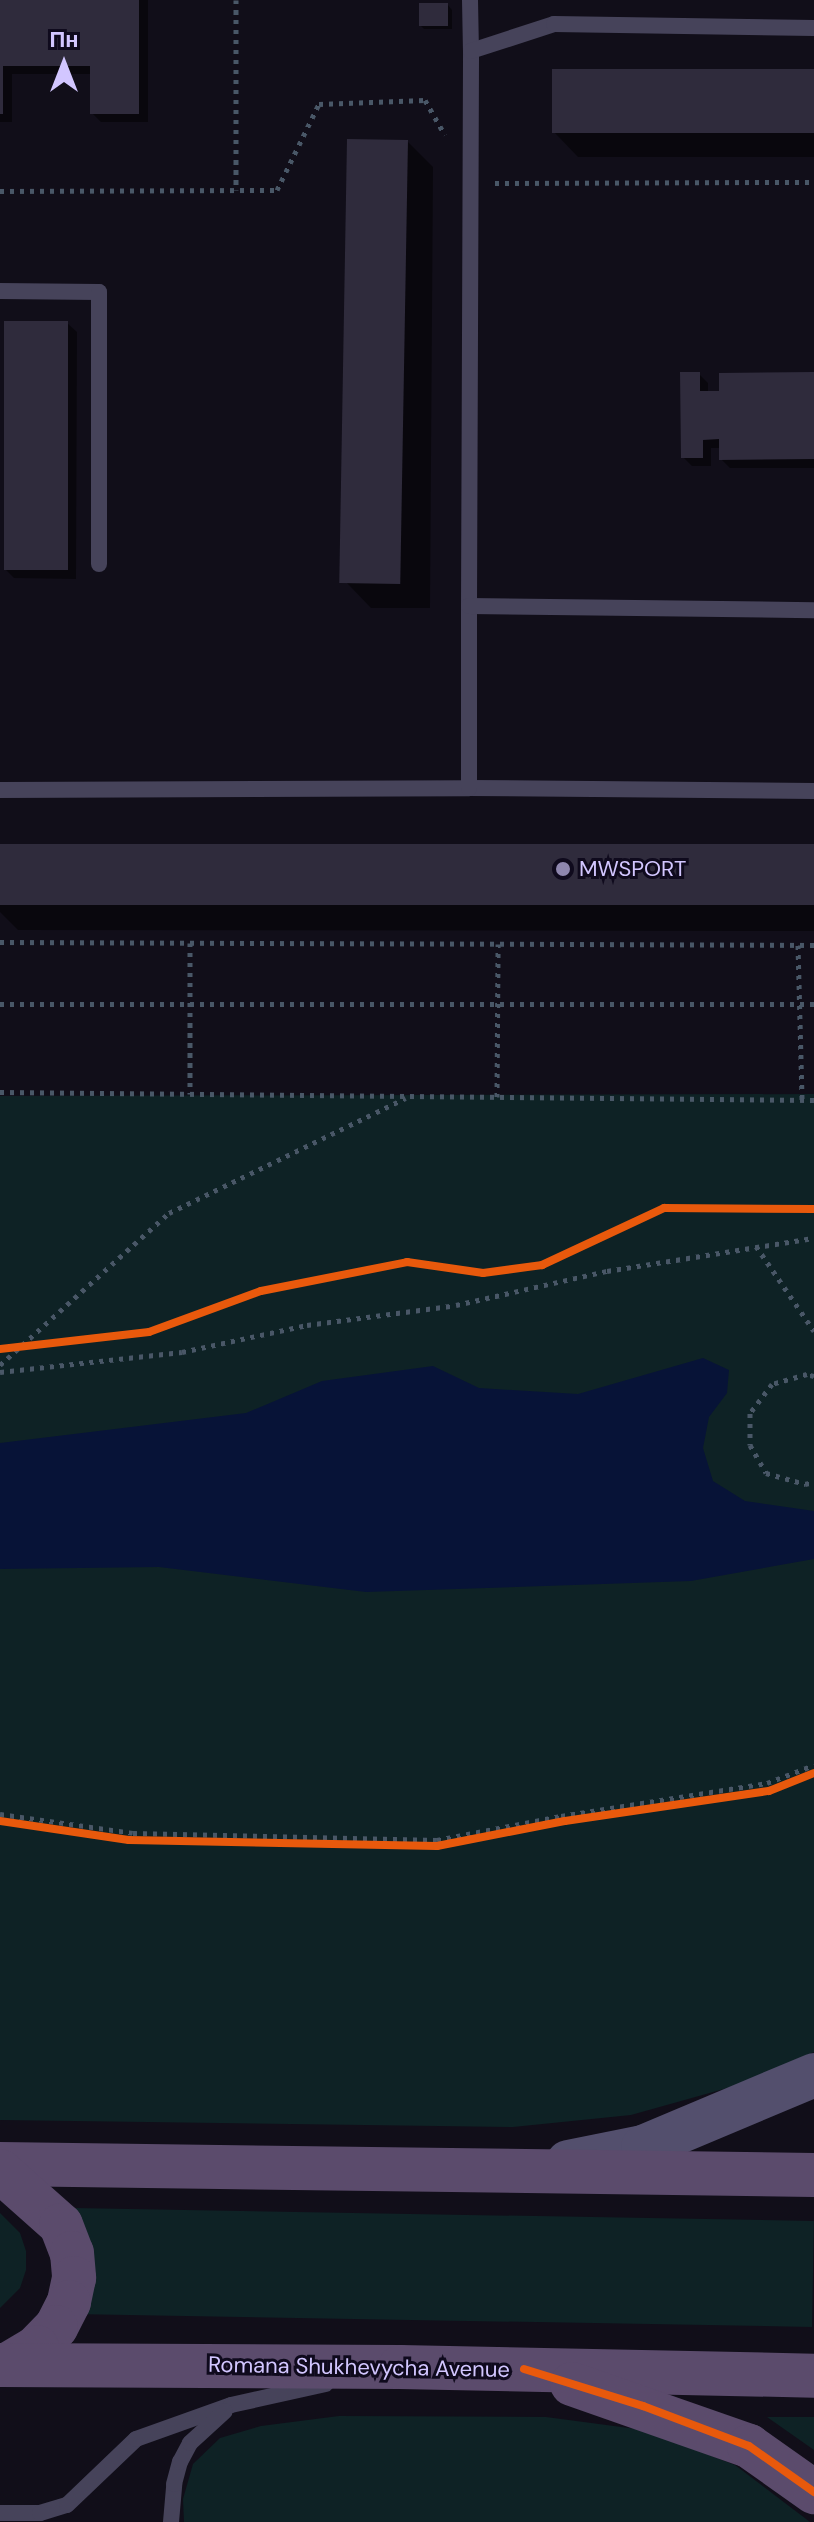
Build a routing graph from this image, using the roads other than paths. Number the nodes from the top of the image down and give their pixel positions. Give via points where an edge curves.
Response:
1 (470, 0) edge
2 (814, 28) edge
3 (471, 51) junction
4 (0, 291) edge
5 (99, 564) dead end
6 (469, 606) junction
7 (814, 610) edge
8 (469, 788) junction
9 (0, 790) edge
10 (814, 791) edge
11 (814, 2075) edge
12 (0, 2164) edge
13 (0, 2171) edge
14 (514, 2173) junction
15 (814, 2175) edge
16 (3, 2365) edge
17 (400, 2367) junction
18 (524, 2369) junction
19 (814, 2376) edge
20 (231, 2405) junction
21 (814, 2492) edge
22 (0, 2513) edge
23 (171, 2522) edge

1 - 3 lane
2 - 3 lane via 554,24
3 - 6 lane
4 - 5 lane via 99,292
6 - 7 lane
6 - 8 lane
8 - 9 lane
8 - 10 lane
11 - 14 main road via 643,2147
12 - 14 main road
13 - 16 main road via 61,2225 72,2253 74,2278 56,2327 37,2347
14 - 15 main road
16 - 17 main road, Romana Shukhevycha Avenue
17 - 18 main road, Romana Shukhevycha Avenue
17 - 20 lane
18 - 19 main road, Romana Shukhevycha Avenue
18 - 21 main road via 749,2446
20 - 22 lane via 136,2439 67,2505 40,2513
20 - 23 lane via 190,2443 174,2484

